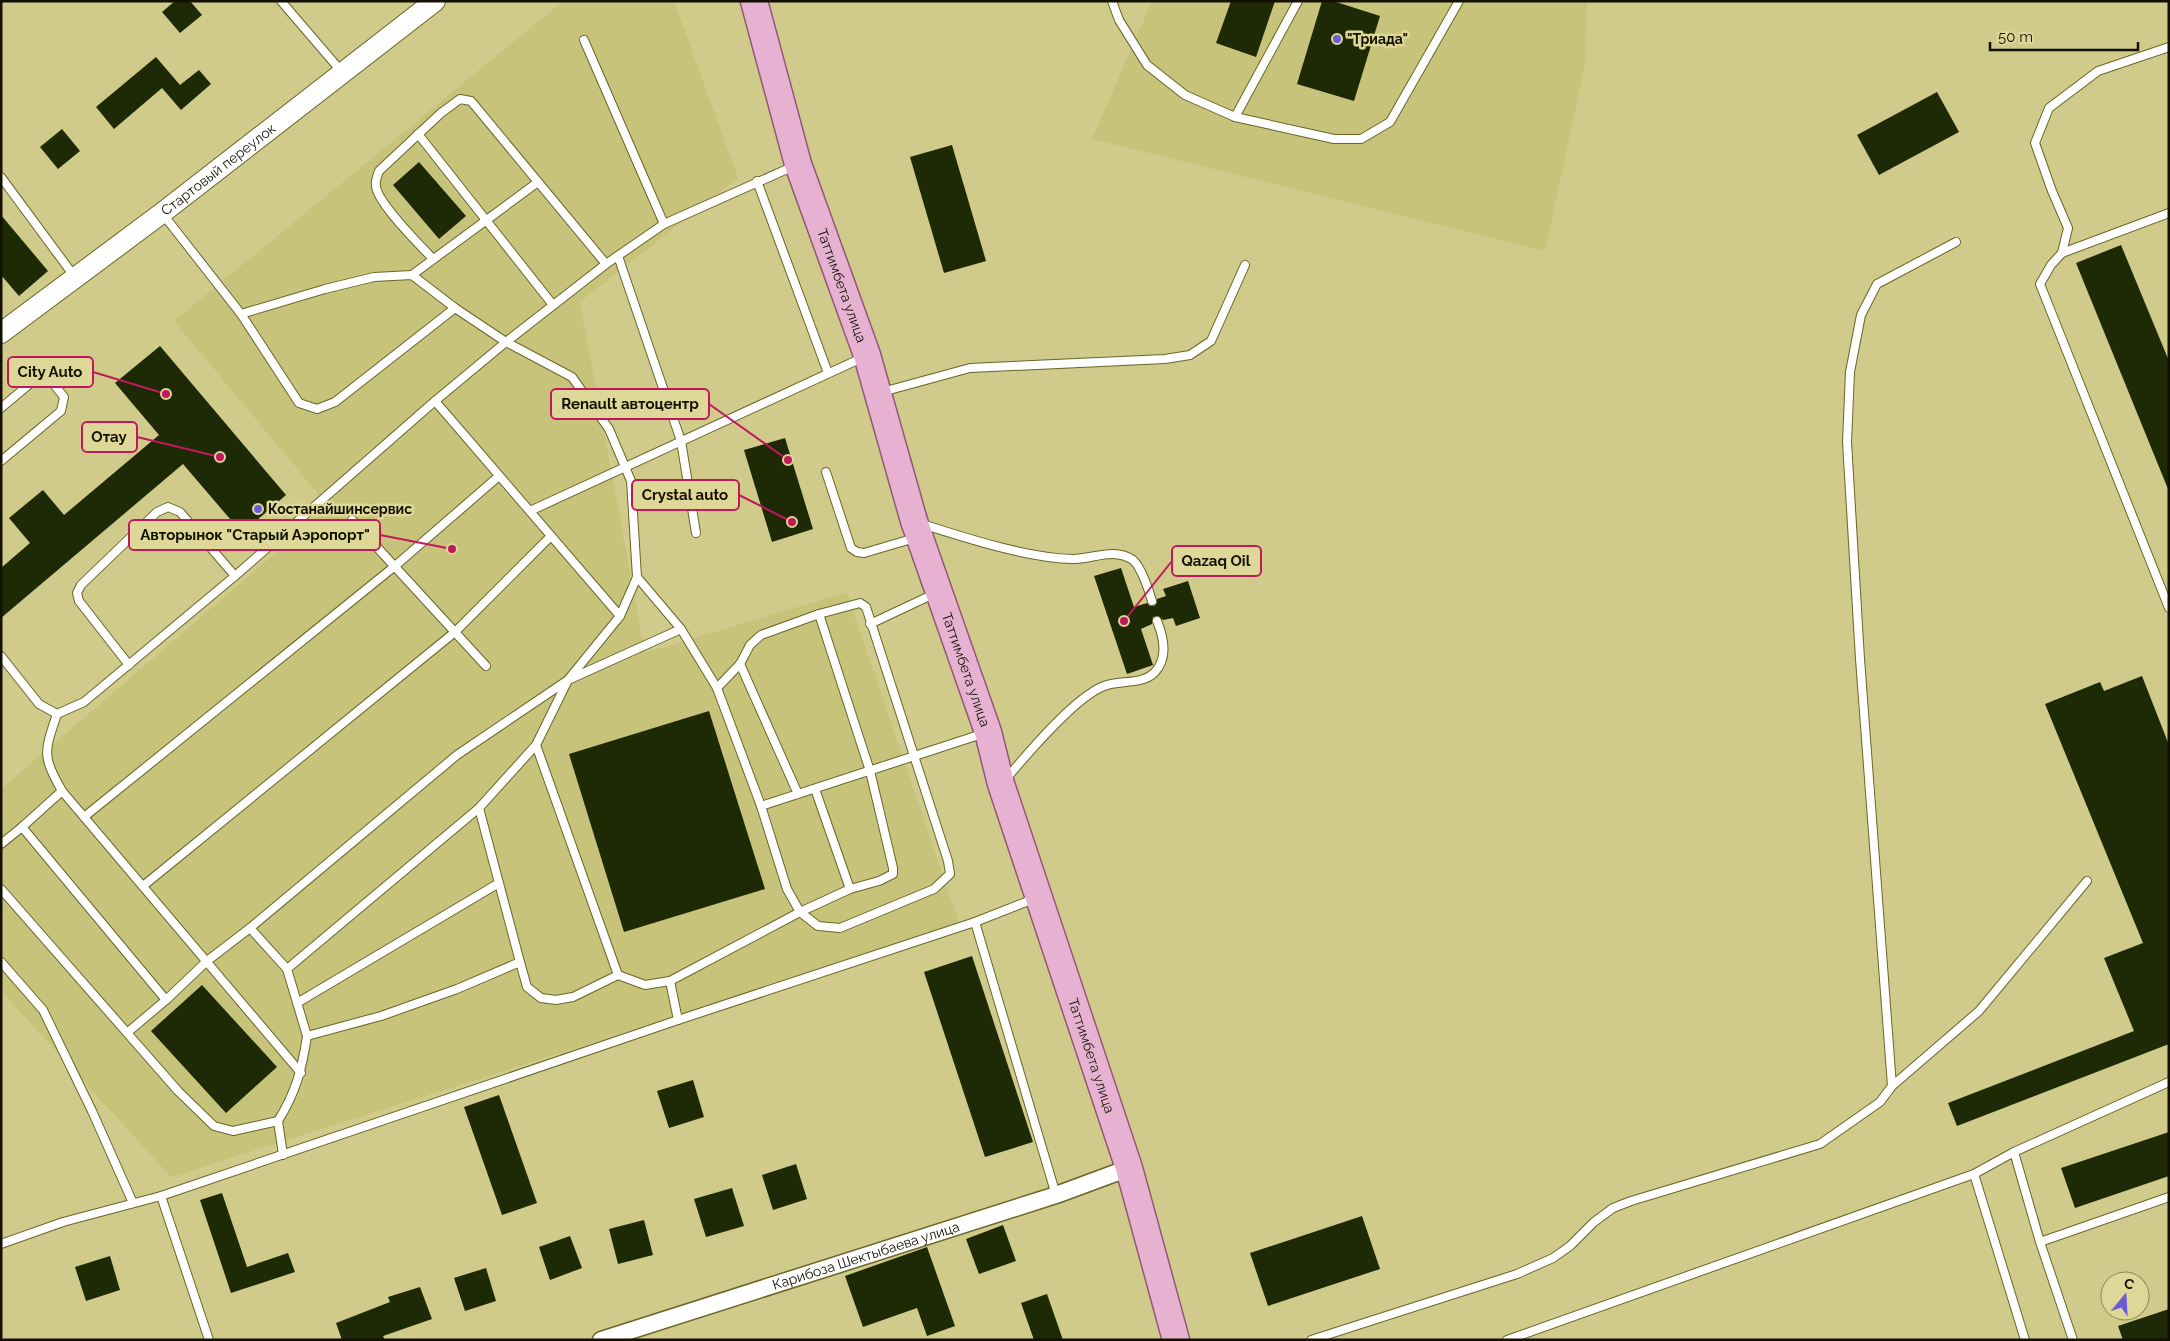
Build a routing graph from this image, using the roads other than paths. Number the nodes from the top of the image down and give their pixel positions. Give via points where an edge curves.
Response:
1 (281, 1) edge
2 (434, 1) edge
3 (754, 1) edge
4 (1112, 1) edge
5 (1298, 1) edge
6 (1459, 1) edge
7 (584, 40) dead end
8 (2169, 47) edge
9 (342, 73) junction
10 (1235, 117) junction
11 (418, 134) junction
12 (798, 164) junction
13 (1, 177) edge
14 (757, 181) junction
15 (538, 182) junction
16 (2169, 213) edge
17 (162, 214) junction
18 (486, 220) junction
19 (664, 224) junction
20 (1956, 242) dead end
21 (2062, 253) junction
22 (618, 256) junction
23 (433, 260) junction
24 (606, 264) junction
25 (1245, 266) dead end
26 (412, 275) junction
27 (76, 278) junction
28 (553, 305) junction
29 (455, 308) junction
30 (241, 314) junction
31 (1, 333) edge
32 (506, 342) junction
33 (868, 355) junction
34 (828, 373) junction
35 (878, 393) junction
36 (435, 401) junction
37 (1, 408) edge
38 (680, 441) junction
39 (1, 460) edge
40 (626, 466) junction
41 (826, 472) dead end
42 (499, 476) junction
43 (530, 512) junction
44 (352, 520) dead end
45 (917, 529) junction
46 (696, 533) dead end
47 (551, 536) junction
48 (395, 566) junction
49 (235, 576) junction
50 (638, 577) junction
51 (939, 592) junction
52 (1152, 601) dead end
53 (2169, 608) edge
54 (819, 614) junction
55 (620, 616) junction
56 (1157, 622) dead end
57 (870, 624) junction
58 (681, 629) junction
59 (455, 632) junction
60 (1, 656) edge
61 (740, 664) junction
62 (129, 665) junction
63 (486, 666) dead end
64 (568, 680) junction
65 (717, 688) junction
66 (57, 714) junction
67 (988, 732) junction
68 (536, 745) junction
69 (915, 756) junction
70 (870, 771) junction
71 (1002, 784) junction
72 (814, 789) junction
73 (62, 791) junction
74 (798, 794) junction
75 (761, 806) junction
76 (480, 808) junction
77 (84, 817) junction
78 (22, 827) junction
79 (1, 844) edge
80 (2086, 881) dead end
81 (499, 883) junction
82 (143, 886) junction
83 (1, 889) edge
84 (850, 889) junction
85 (1040, 896) junction
86 (800, 912) junction
87 (975, 922) junction
88 (250, 928) junction
89 (207, 961) junction
90 (1, 962) edge
91 (520, 962) junction
92 (287, 969) junction
93 (618, 975) junction
94 (670, 981) junction
95 (166, 1000) junction
96 (297, 1003) junction
97 (678, 1020) junction
98 (128, 1032) junction
99 (307, 1036) junction
100 (301, 1072) junction
101 (2169, 1082) edge
102 (1892, 1086) junction
103 (278, 1121) junction
104 (2014, 1152) junction
105 (283, 1155) junction
106 (1129, 1168) junction
107 (1974, 1174) junction
108 (1056, 1195) junction
109 (161, 1196) junction
110 (2169, 1197) edge
111 (133, 1203) junction
112 (2040, 1242) junction
113 (1, 1244) edge
114 (209, 1340) edge
115 (601, 1340) edge
116 (1176, 1340) edge
117 (1311, 1340) edge
118 (1507, 1340) edge
119 (2025, 1340) edge
120 (2073, 1340) edge

1 - 9 lane
2 - 9 street, Стартовый переулок
3 - 12 main road, Таттимбета улица
4 - 10 lane via 1118,20 1147,65 1185,95
5 - 10 lane
6 - 10 lane via 1390,122 1361,139 1334,139
7 - 19 lane
8 - 21 lane via 2098,71 2049,108 2035,143 2068,228
9 - 17 street, Стартовый переулок
11 - 15 lane via 460,100 471,101
11 - 18 lane
11 - 23 lane via 379,171 376,188 392,214
12 - 14 lane
12 - 33 main road, Таттимбета улица
13 - 27 lane
14 - 19 lane
14 - 34 lane
15 - 18 lane
15 - 24 lane
16 - 21 lane
17 - 27 street, Стартовый переулок
17 - 30 lane
18 - 23 lane
18 - 28 lane
19 - 22 lane
20 - 102 lane via 1877,284 1861,315 1850,372 1847,442
21 - 53 lane via 2040,284
22 - 24 lane
22 - 38 lane
23 - 26 lane
24 - 28 lane
25 - 35 lane via 1211,341 1190,355 1165,359 970,368
26 - 29 lane
26 - 30 lane via 374,277
27 - 31 street, Стартовый переулок
28 - 32 lane
29 - 30 lane via 335,402 317,409 299,403
29 - 32 lane
32 - 36 lane
32 - 40 lane via 572,377 608,429
33 - 34 lane
33 - 35 main road, Таттимбета улица
34 - 38 lane
35 - 45 main road, Таттимбета улица
36 - 42 lane
36 - 49 lane
37 - 39 lane via 44,372 64,397 61,412
38 - 40 lane
38 - 46 lane
40 - 43 lane
40 - 50 lane via 631,481
41 - 45 lane via 851,548 857,552 864,553
42 - 43 lane
42 - 48 lane
43 - 47 lane
44 - 48 lane
45 - 51 main road, Таттимбета улица
45 - 52 lane via 1039,555 1074,559 1115,553 1134,560 1148,585
47 - 55 lane
47 - 59 lane
48 - 59 lane
48 - 77 lane
49 - 62 lane
49 - 62 lane via 180,512 168,507 157,512 81,585 77,593 79,601
50 - 55 lane
50 - 58 lane
51 - 57 lane
51 - 67 main road, Таттимбета улица
54 - 57 lane via 860,603 866,607
54 - 61 lane via 761,635 750,645
54 - 70 lane
55 - 64 lane
56 - 71 lane via 1162,632 1164,654 1156,671 1148,678 1103,686 1079,701
57 - 69 lane
58 - 64 lane
58 - 65 lane
59 - 63 lane
59 - 82 lane
60 - 66 lane via 39,704
61 - 65 lane
61 - 74 lane
62 - 66 lane via 84,702
64 - 68 lane
64 - 88 lane via 458,755
65 - 75 lane
66 - 73 lane via 45,752 49,768
67 - 69 lane
67 - 71 main road, Таттимбета улица
68 - 76 lane
68 - 93 lane
69 - 70 lane
69 - 86 lane via 950,874 934,889 840,928 818,926
70 - 72 lane
70 - 84 lane via 892,874 879,882
71 - 85 main road, Таттимбета улица
72 - 74 lane
72 - 84 lane
73 - 77 lane
73 - 78 lane
74 - 75 lane
75 - 86 lane via 787,889
76 - 81 lane
76 - 92 lane
77 - 82 lane
78 - 79 lane
78 - 95 lane
80 - 102 lane via 1979,1011
81 - 91 lane
81 - 96 lane
82 - 89 lane
83 - 98 lane
84 - 86 lane
85 - 87 lane
85 - 106 main road, Таттимбета улица
86 - 94 lane
87 - 97 lane
87 - 108 lane
88 - 89 lane
88 - 92 lane
89 - 95 lane
89 - 100 lane
90 - 111 lane via 42,1010
91 - 93 lane via 527,987 541,998 556,1000 573,997
91 - 99 lane via 381,1016
92 - 96 lane
93 - 94 lane via 645,985
94 - 97 lane
95 - 98 lane
96 - 99 lane
97 - 105 lane
98 - 103 lane via 178,1091 214,1126 233,1130
99 - 100 lane
100 - 103 lane via 291,1100
101 - 104 lane
102 - 117 lane via 1880,1102 1820,1144 1631,1201 1613,1208 1553,1258 1517,1274
103 - 105 lane
104 - 107 lane
104 - 112 lane
105 - 109 lane
106 - 108 street, Карибоза Шектыбаева улица
106 - 116 main road, Таттимбета улица
107 - 118 lane
107 - 119 lane
108 - 115 street, Карибоза Шектыбаева улица
109 - 111 lane
109 - 114 lane
110 - 112 lane
111 - 113 lane
112 - 120 lane

